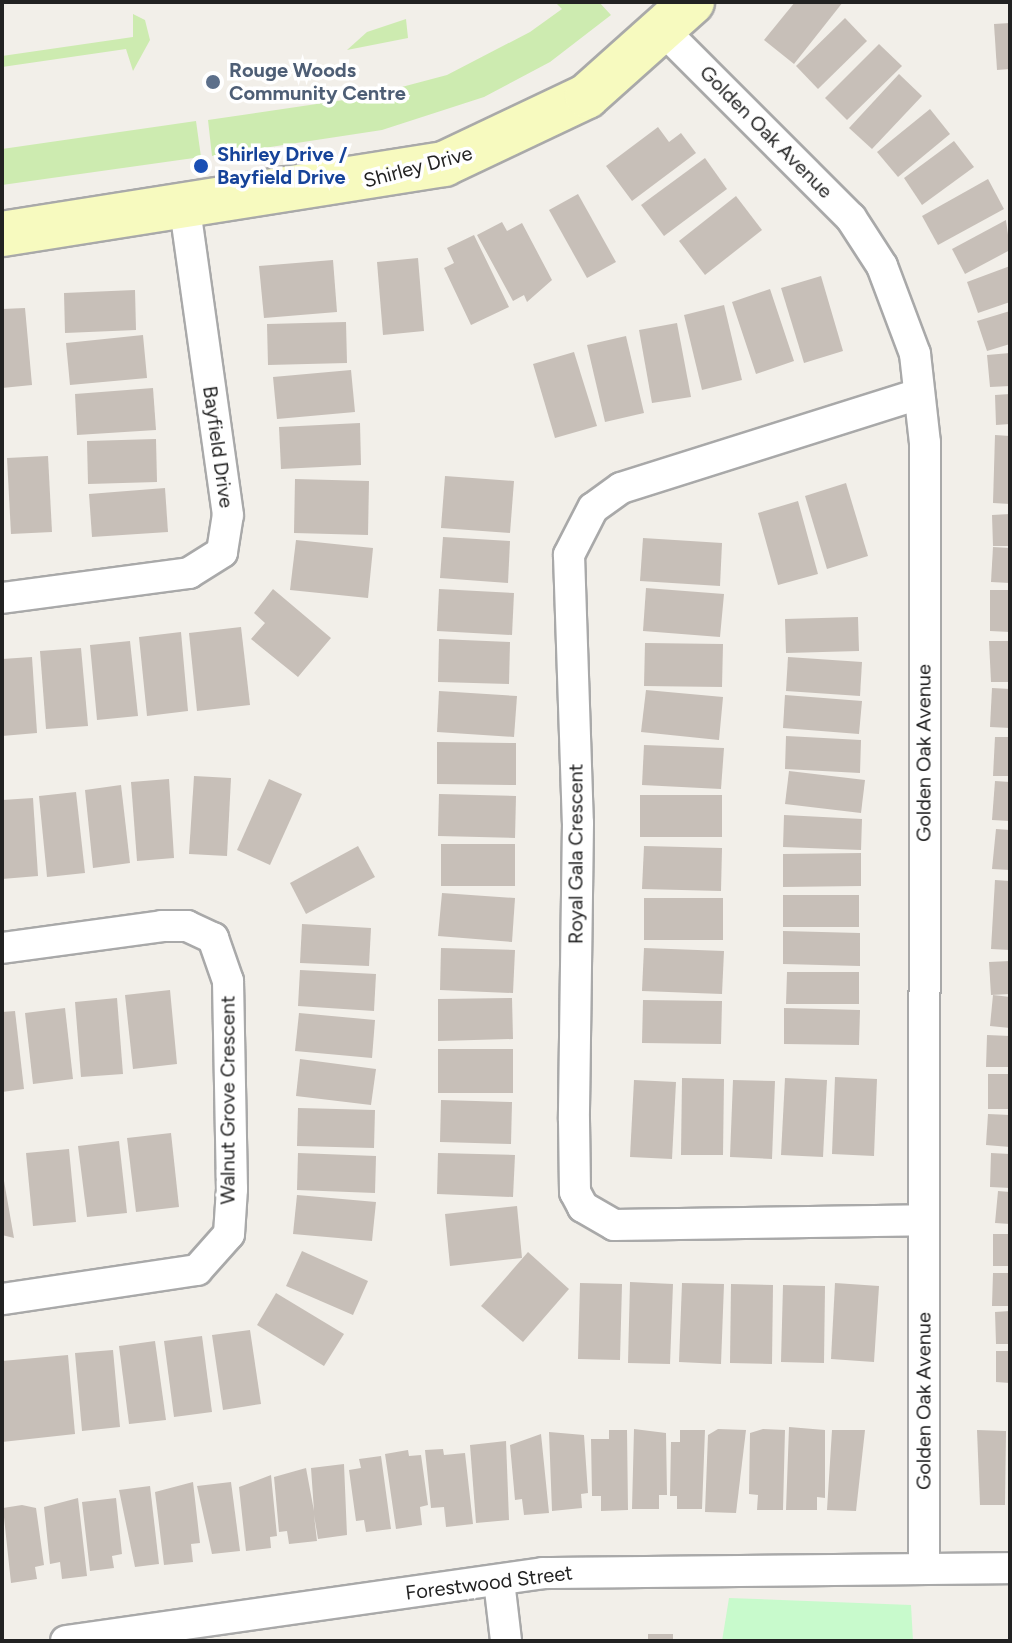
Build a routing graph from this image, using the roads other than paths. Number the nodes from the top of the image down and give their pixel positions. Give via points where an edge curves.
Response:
1 (678, 16) edge
2 (185, 208) junction
3 (2, 234) edge
4 (919, 394) junction
5 (2, 598) edge
6 (2, 948) edge
7 (924, 1220) junction
8 (2, 1299) edge
9 (1010, 1568) edge
10 (924, 1569) junction
11 (499, 1581) junction
12 (66, 1641) edge
13 (506, 1641) edge

1 - 2 street, Shirley Drive via 587,96 466,156 379,180
1 - 4 street, Golden Oak Avenue via 851,218 905,321
2 - 3 street, Shirley Drive
2 - 5 street, Bayfield Drive via 228,515 222,552 189,573
4 - 7 street, Golden Oak Avenue
4 - 7 street, Royal Gala Crescent via 621,488 593,508 569,555 578,823 575,1192 583,1207 614,1225
6 - 8 street, Walnut Grove Crescent via 162,926 187,926 213,938 228,981 232,1189 229,1234 197,1270
7 - 10 street, Golden Oak Avenue
9 - 10 street, Forestwood Street
10 - 11 street, Forestwood Street via 634,1570
11 - 12 street, Forestwood Street
11 - 13 street

